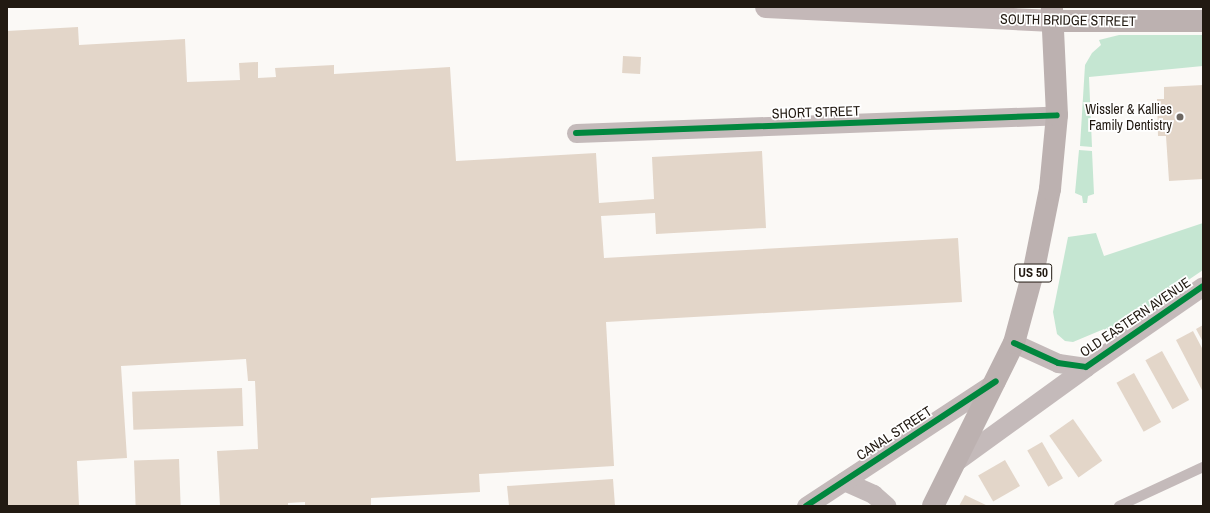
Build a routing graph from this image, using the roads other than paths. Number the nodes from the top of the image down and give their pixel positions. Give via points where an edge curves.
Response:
1 (766, 7) edge
2 (1052, 14) edge
3 (1203, 21) edge
4 (1057, 116) junction
5 (576, 133) dead end
6 (1203, 286) edge
7 (1014, 343) junction
8 (1086, 367) junction
9 (996, 381) junction
10 (955, 462) junction
11 (1203, 466) edge
12 (844, 481) junction
13 (806, 506) edge
14 (887, 506) edge
15 (933, 506) edge
16 (1119, 506) edge

1 - 2 main road, SOUTH BRIDGE STREET
2 - 3 main road, SOUTH BRIDGE STREET
2 - 4 main road, US 50
4 - 5 street, SHORT STREET
4 - 7 main road, US 50 via 1050,189 1034,269
6 - 8 street, OLD EASTERN AVENUE
7 - 8 street, OLD EASTERN AVENUE via 1058,364
7 - 9 main road, US 50
8 - 10 street, OLD EASTERN AVENUE
9 - 10 main road, US 50
9 - 12 street, CANAL STREET
10 - 15 main road, US 50
11 - 16 lane
12 - 13 street, CANAL STREET
12 - 14 street via 873,494

